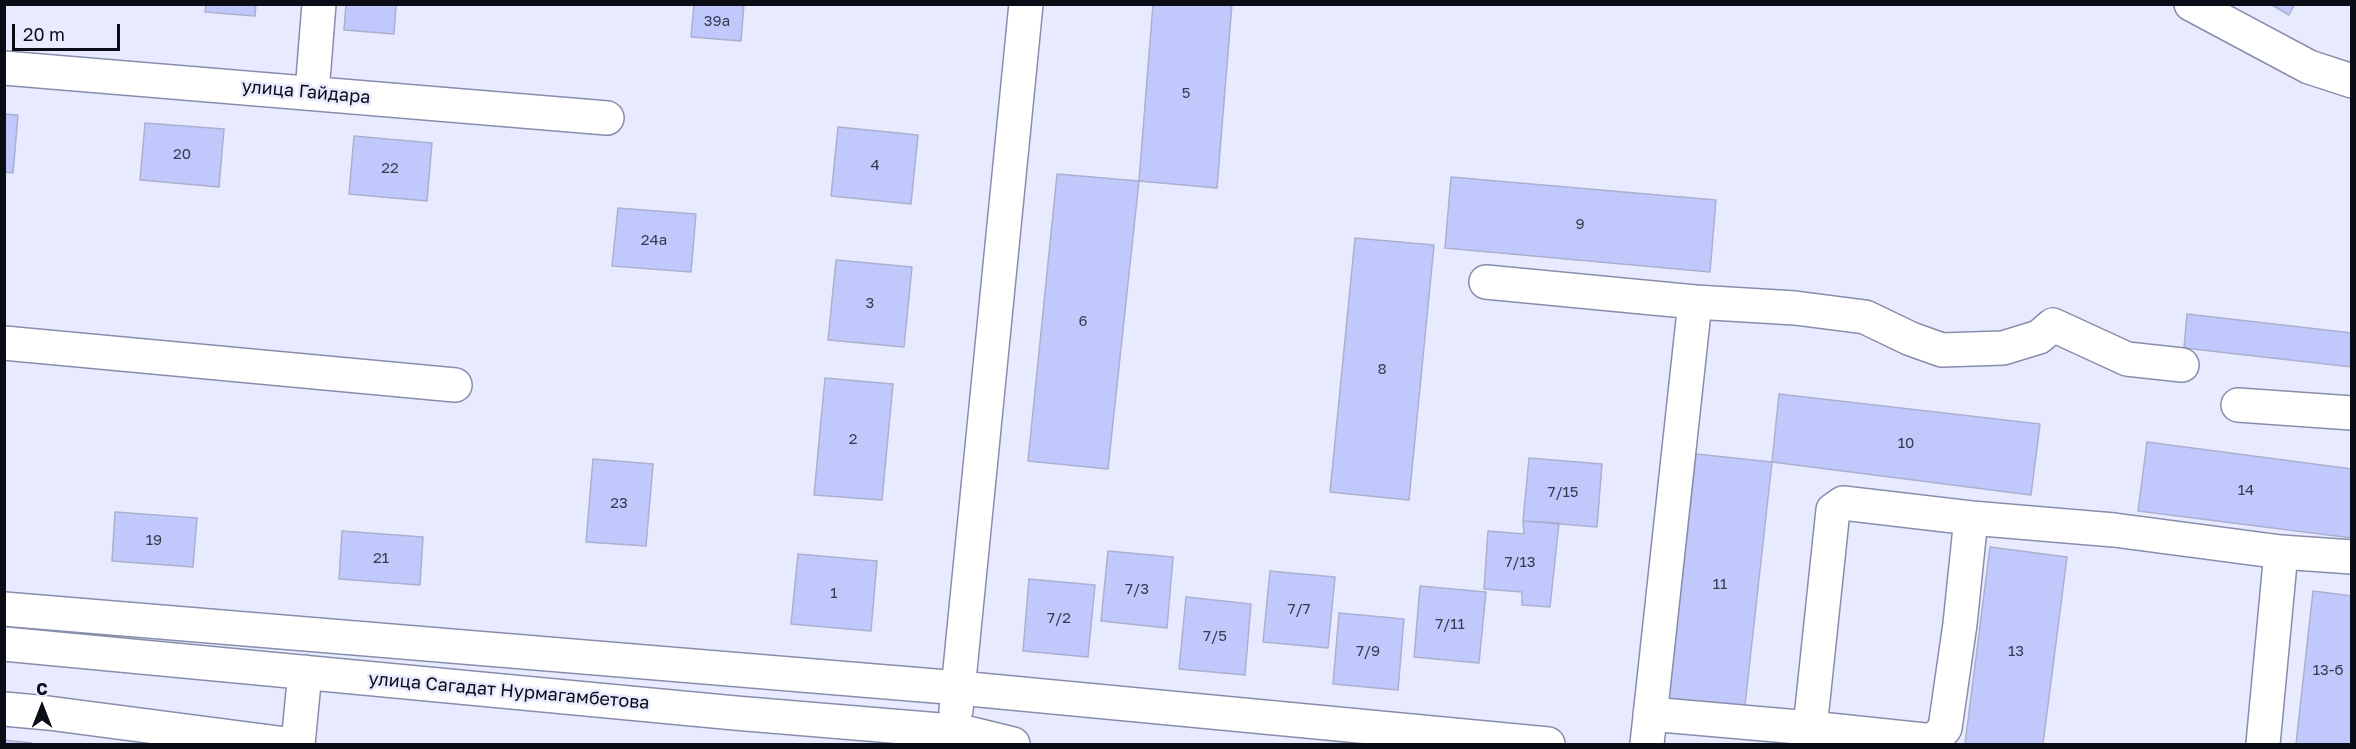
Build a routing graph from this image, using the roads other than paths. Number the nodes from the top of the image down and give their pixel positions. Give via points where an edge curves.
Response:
1 (319, 4) edge
2 (1026, 4) edge
3 (2191, 4) edge
4 (4, 68) edge
5 (2352, 81) edge
6 (312, 92) junction
7 (607, 118) dead end
8 (1486, 282) dead end
9 (1695, 302) junction
10 (4, 343) edge
11 (2182, 365) dead end
12 (455, 385) dead end
13 (2238, 405) dead end
14 (2352, 413) edge
15 (1971, 518) junction
16 (2281, 552) junction
17 (2352, 557) edge
18 (4, 609) edge
19 (4, 644) edge
20 (305, 672) junction
21 (959, 688) junction
22 (4, 709) edge
23 (1810, 728) junction
24 (1648, 729) edge
25 (954, 731) junction
26 (286, 744) edge
27 (298, 744) edge
28 (1013, 744) edge
29 (1548, 744) edge
30 (2263, 744) edge

1 - 6 street
2 - 21 street
3 - 5 street via 2309,67
4 - 6 street, улица Гайдара
6 - 7 street, улица Гайдара
8 - 9 street
9 - 11 street via 1865,317 1942,350 2003,348 2039,337 2053,325 2127,359
9 - 24 street
10 - 12 street
13 - 14 street
15 - 16 street via 2114,530
15 - 23 street via 1945,728 1934,741
15 - 23 street via 1843,503 1833,510
16 - 17 street
16 - 30 street
18 - 21 street
19 - 20 street, улица Сагадат Нурмагамбетова
20 - 25 street, улица Сагадат Нурмагамбетова
20 - 27 street
21 - 25 street
21 - 29 street
22 - 26 street
23 - 24 street
25 - 28 street, улица Сагадат Нурмагамбетова

